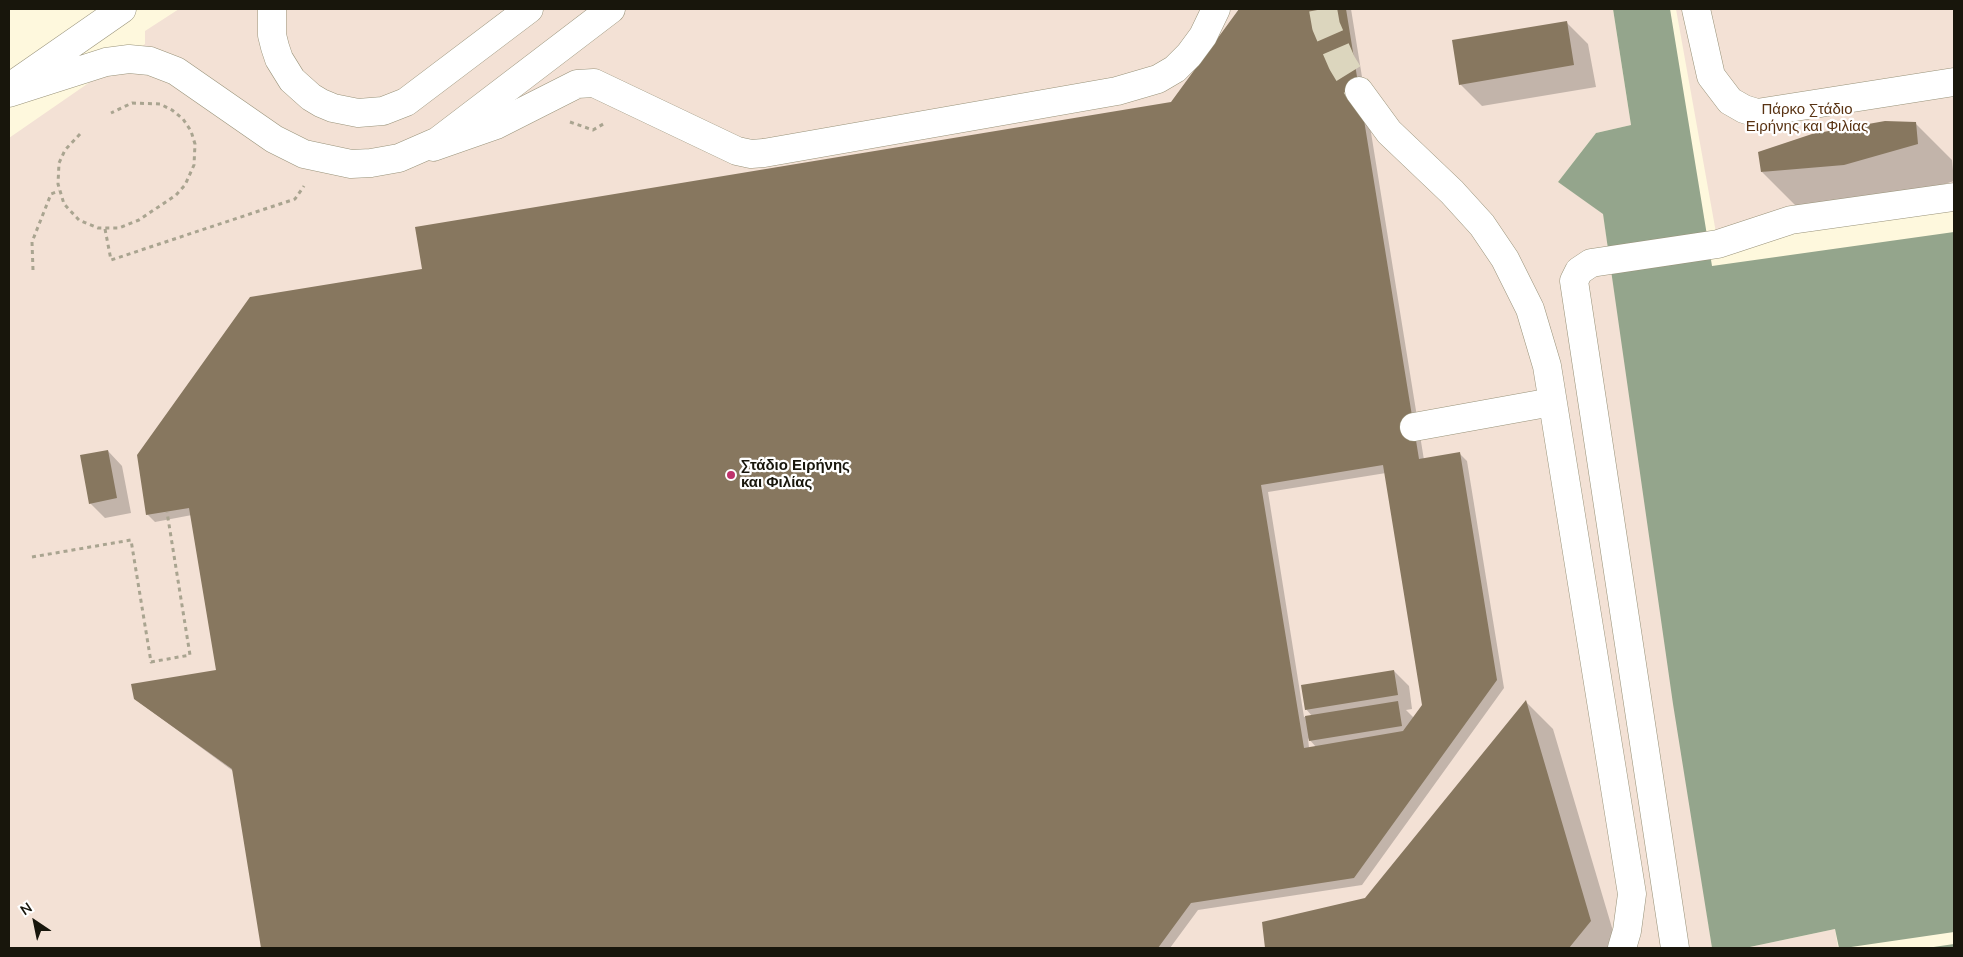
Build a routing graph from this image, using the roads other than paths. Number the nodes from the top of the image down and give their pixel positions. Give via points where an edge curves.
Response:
1 (122, 9) edge
2 (132, 9) edge
3 (272, 9) edge
4 (529, 9) edge
5 (611, 9) edge
6 (1216, 9) edge
7 (1696, 9) edge
8 (67, 48) junction
9 (1954, 82) edge
10 (9, 88) edge
11 (1359, 91) tunnel mouth
12 (9, 93) edge
13 (417, 152) junction
14 (1954, 197) edge
15 (1552, 402) junction
16 (1414, 427) dead end
17 (1622, 948) edge
18 (1675, 948) edge

1 - 8 main road
2 - 8 main road
3 - 4 main road via 275,47 292,80 321,103 358,113 383,111 412,98
5 - 13 main road via 497,98 438,141
6 - 13 main road via 1203,36 1174,69 1158,78 1117,91 751,154 737,151 594,83 577,84 496,125
7 - 9 main road via 1710,76 1730,101 1744,110 1757,113
8 - 10 main road
11 - 15 main road via 1389,132 1482,225 1505,260 1530,309
12 - 13 main road via 106,62 150,61 176,71 274,140 304,154 351,164 399,158
14 - 18 main road via 1791,220 1718,244 1591,263 1579,271 1574,281
15 - 16 main road
15 - 17 main road via 1632,894

